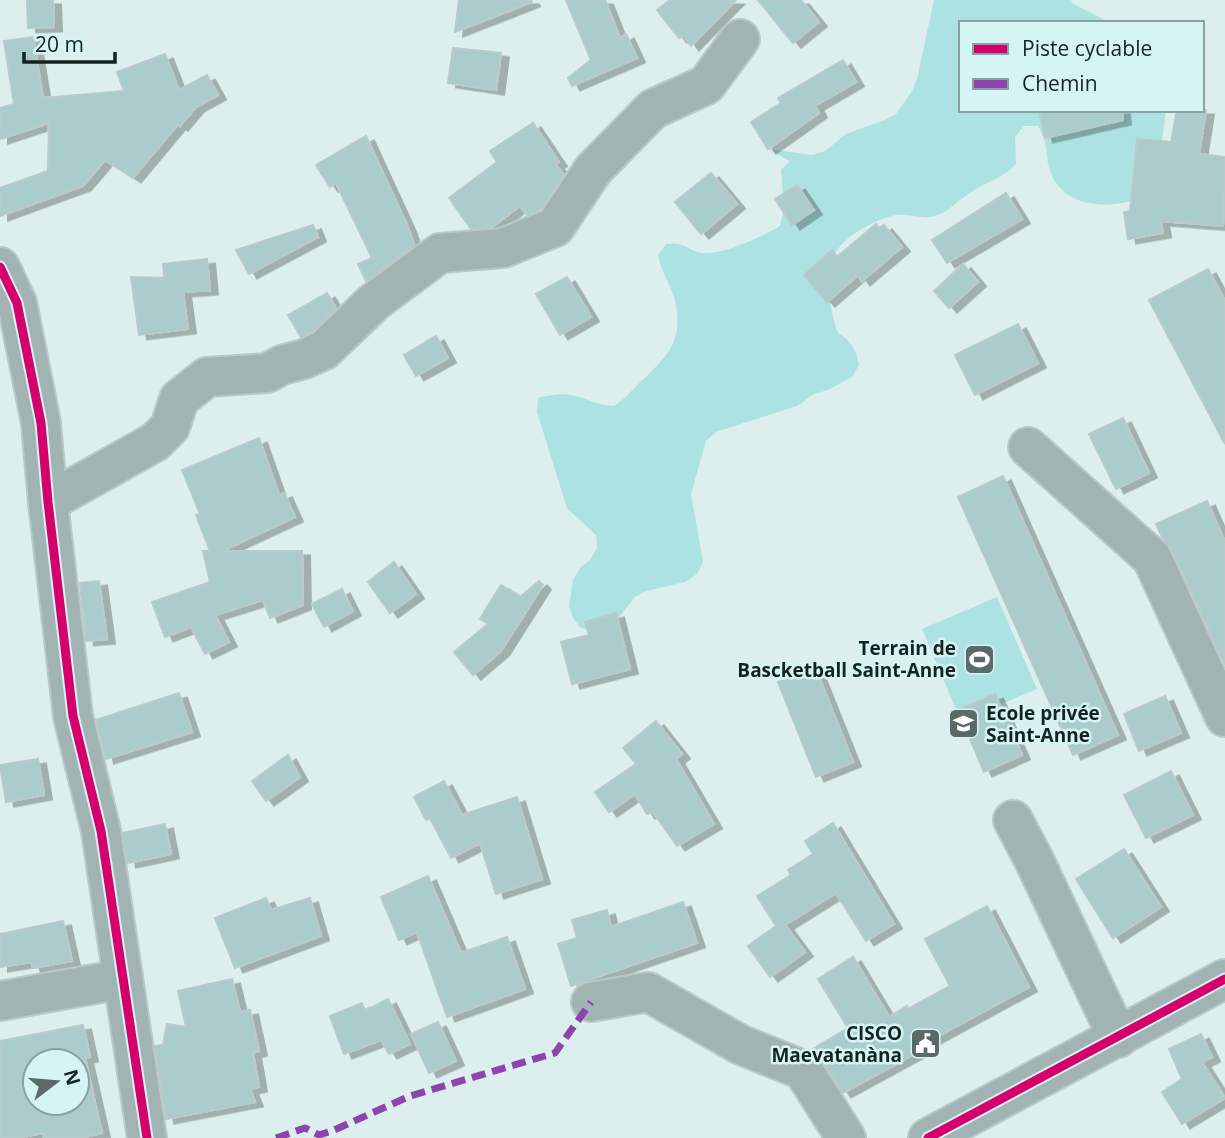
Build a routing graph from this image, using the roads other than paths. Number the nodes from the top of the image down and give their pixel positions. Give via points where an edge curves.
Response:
1 (740, 38) dead end
2 (0, 267) edge
3 (1028, 447) dead end
4 (48, 502) junction
5 (1225, 718) edge
6 (1013, 820) dead end
7 (123, 979) junction
8 (1225, 979) edge
9 (0, 1000) edge
10 (591, 1002) dead end
11 (1118, 1038) junction
12 (147, 1138) edge
13 (846, 1138) edge
14 (928, 1138) edge

1 - 4 street via 706,85 653,109 593,170 555,227 503,248 440,253 373,302 324,350 304,359 267,373 206,377 179,400 170,427 155,442
2 - 4 street via 17,303 41,423
3 - 5 street via 1152,558
4 - 7 street via 73,716 101,831
6 - 11 street
7 - 9 street
7 - 12 street
8 - 11 street
10 - 13 street via 648,992 741,1045 803,1070
11 - 14 street

